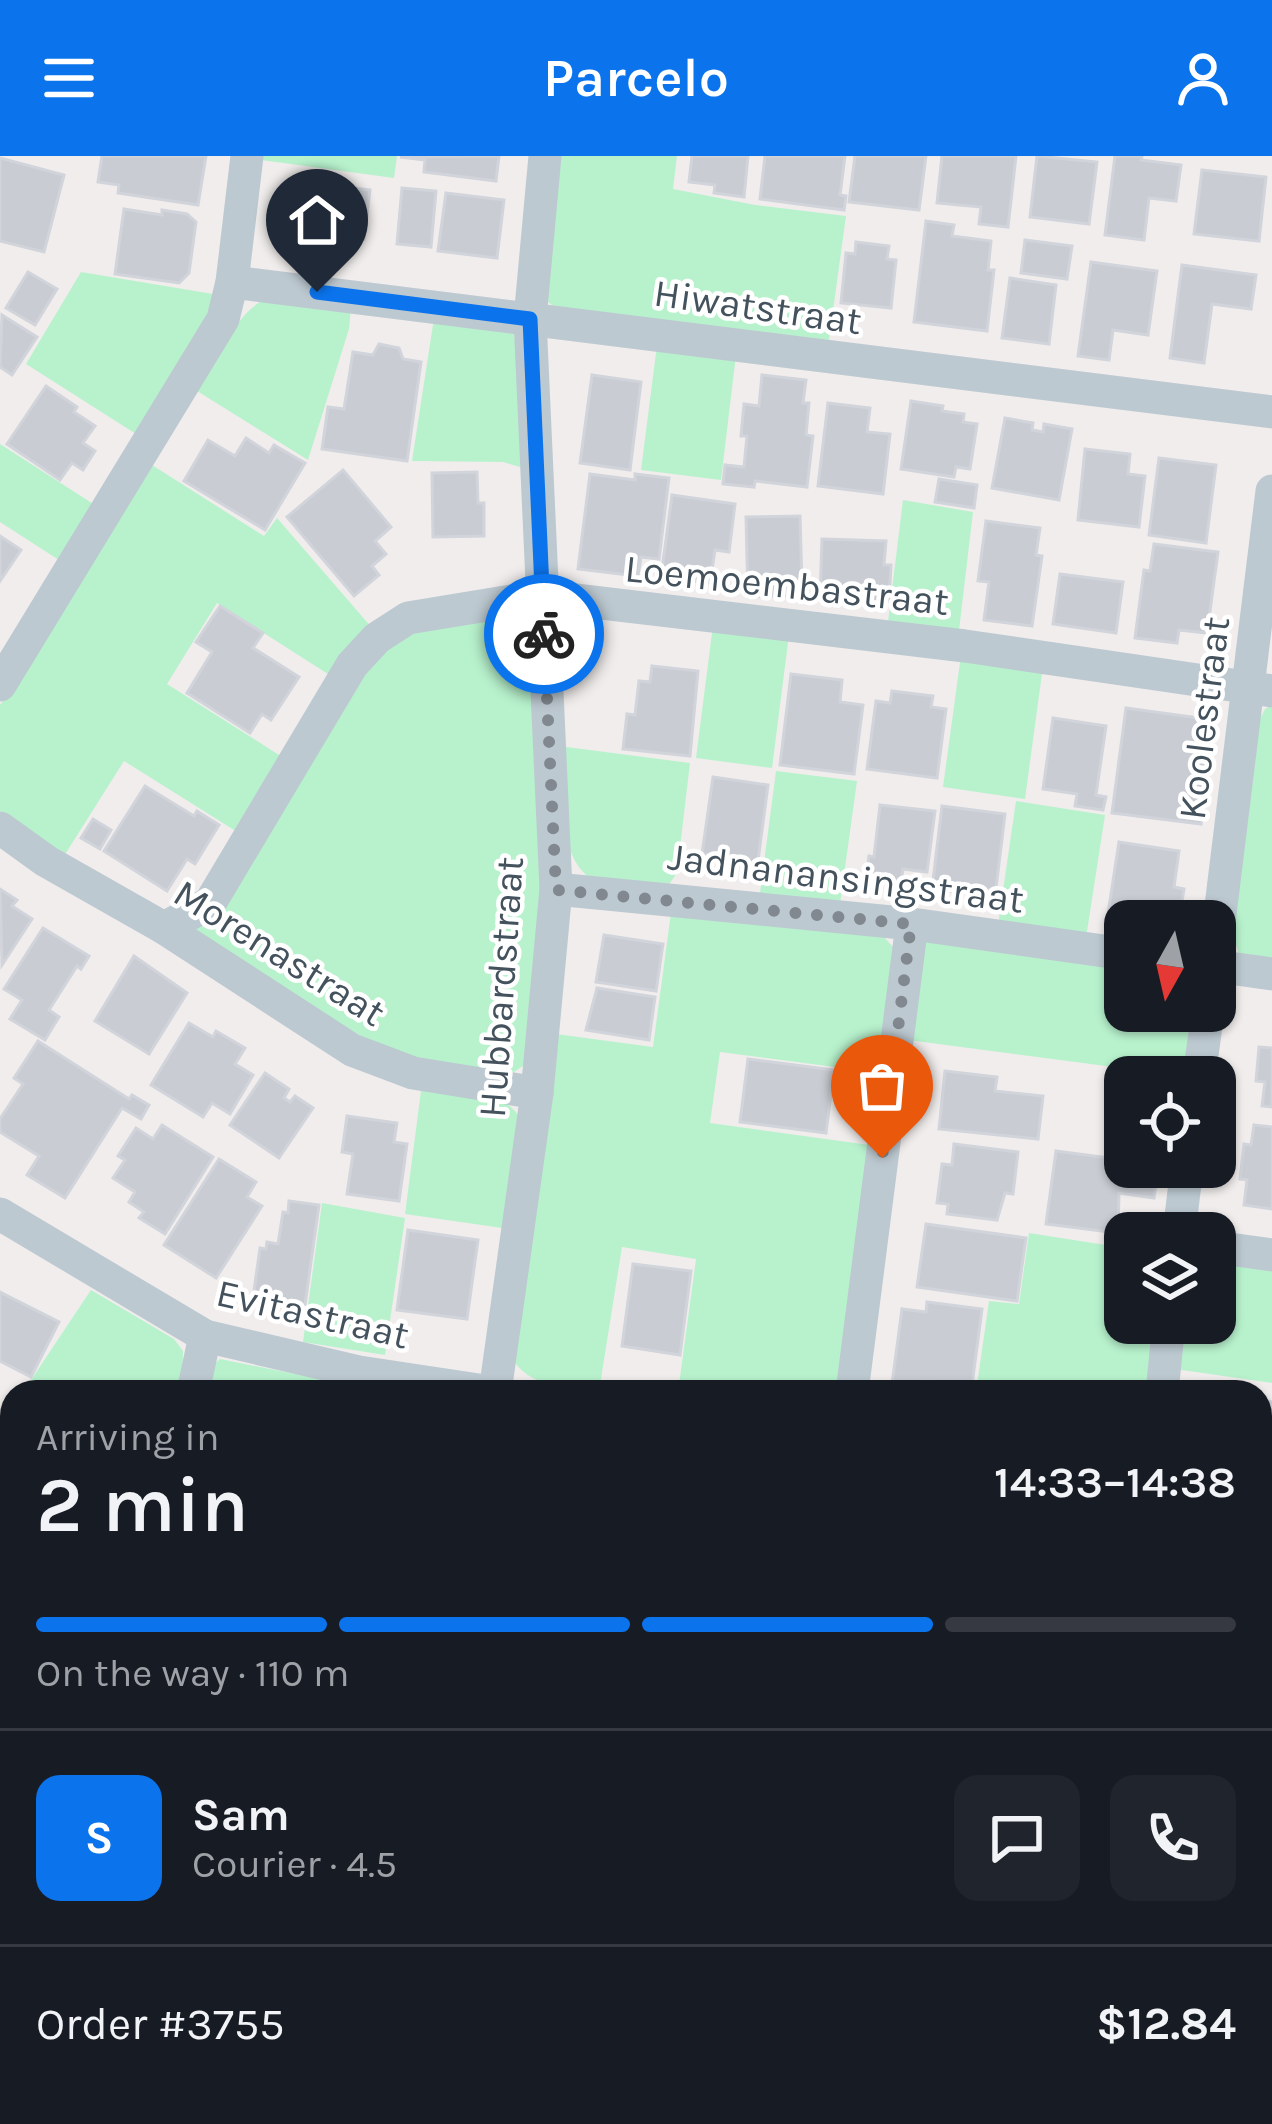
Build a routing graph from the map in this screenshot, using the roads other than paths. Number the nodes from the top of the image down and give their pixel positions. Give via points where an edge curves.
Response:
1 (248, 156) edge
2 (545, 156) edge
3 (232, 282) junction
4 (530, 319) junction
5 (1272, 412) edge
6 (1272, 491) edge
7 (542, 596) junction
8 (0, 685) edge
9 (1261, 689) edge
10 (0, 828) edge
11 (556, 890) junction
12 (1225, 900) edge
13 (911, 924) junction
14 (164, 928) junction
15 (1104, 951) edge
16 (1236, 969) edge
17 (1272, 974) edge
18 (537, 1094) junction
19 (0, 1214) edge
20 (1236, 1250) edge
21 (1272, 1255) edge
22 (205, 1336) junction
23 (1167, 1344) edge
24 (196, 1380) edge
25 (413, 1380) edge
26 (495, 1380) edge
27 (854, 1380) edge
28 (1163, 1380) edge

1 - 3 street
2 - 4 street, Hubbardstraat
3 - 4 street, Hiwatstraat
3 - 8 street via 224,320
4 - 5 street, Hiwatstraat
4 - 7 street, Hubbardstraat
6 - 9 street, Koolestraat
7 - 9 street, Loemoembastraat
7 - 11 street, Hubbardstraat
7 - 14 street, Loemoembastraat via 408,618 377,638 352,665 210,903
9 - 12 street, Koolestraat
10 - 14 street, Morenastraat
11 - 13 street, Jadnanansingstraat
11 - 18 street, Hubbardstraat
13 - 15 street, Jadnanansingstraat
13 - 27 street
14 - 18 street, Morenastraat via 382,1064
16 - 17 street
18 - 26 street, Hubbardstraat
19 - 22 street, Evitastraat
20 - 21 street
22 - 24 street
22 - 25 street, Evitastraat
23 - 28 street

